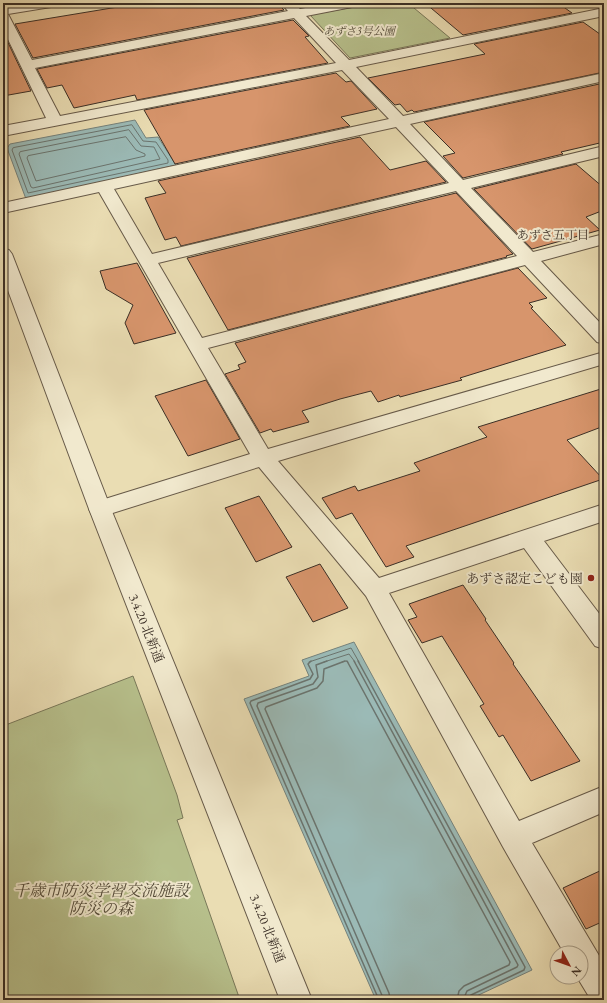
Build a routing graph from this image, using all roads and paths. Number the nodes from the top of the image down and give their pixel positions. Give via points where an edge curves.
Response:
1 (51, 3) edge
2 (352, 3) edge
3 (292, 8) edge
4 (3, 11) edge
5 (604, 12) edge
6 (3, 16) edge
7 (27, 64) junction
8 (346, 65) junction
9 (604, 77) edge
10 (55, 121) junction
11 (400, 122) junction
12 (3, 132) edge
13 (604, 151) edge
14 (459, 185) junction
15 (104, 186) junction
16 (3, 208) edge
17 (604, 239) edge
18 (3, 254) edge
19 (529, 259) junction
20 (147, 260) junction
21 (604, 338) edge
22 (197, 345) junction
23 (604, 358) edge
24 (263, 458) junction
25 (100, 509) junction
26 (604, 512) edge
27 (528, 537) junction
28 (374, 589) junction
29 (604, 639) edge
30 (604, 798) edge
31 (513, 837) junction
32 (576, 945) edge
33 (589, 967) edge
34 (604, 993) edge
35 (296, 1000) edge

1 - 4 street
2 - 3 street
3 - 7 street
3 - 8 street
5 - 8 street
6 - 7 street
7 - 10 street
8 - 10 street
8 - 11 street
9 - 11 street
10 - 12 street
11 - 14 street
11 - 15 street
13 - 14 street
14 - 19 street
14 - 20 street
15 - 16 street
15 - 20 street
17 - 19 street
18 - 25 street, 3.4.20 北新通
19 - 21 street
19 - 22 street
20 - 22 street
22 - 24 street
23 - 24 street
24 - 25 street
24 - 28 street
25 - 35 street, 3.4.20 北新通
26 - 27 street
27 - 28 street
27 - 29 street
28 - 31 street
30 - 31 street
31 - 32 street
33 - 34 street

